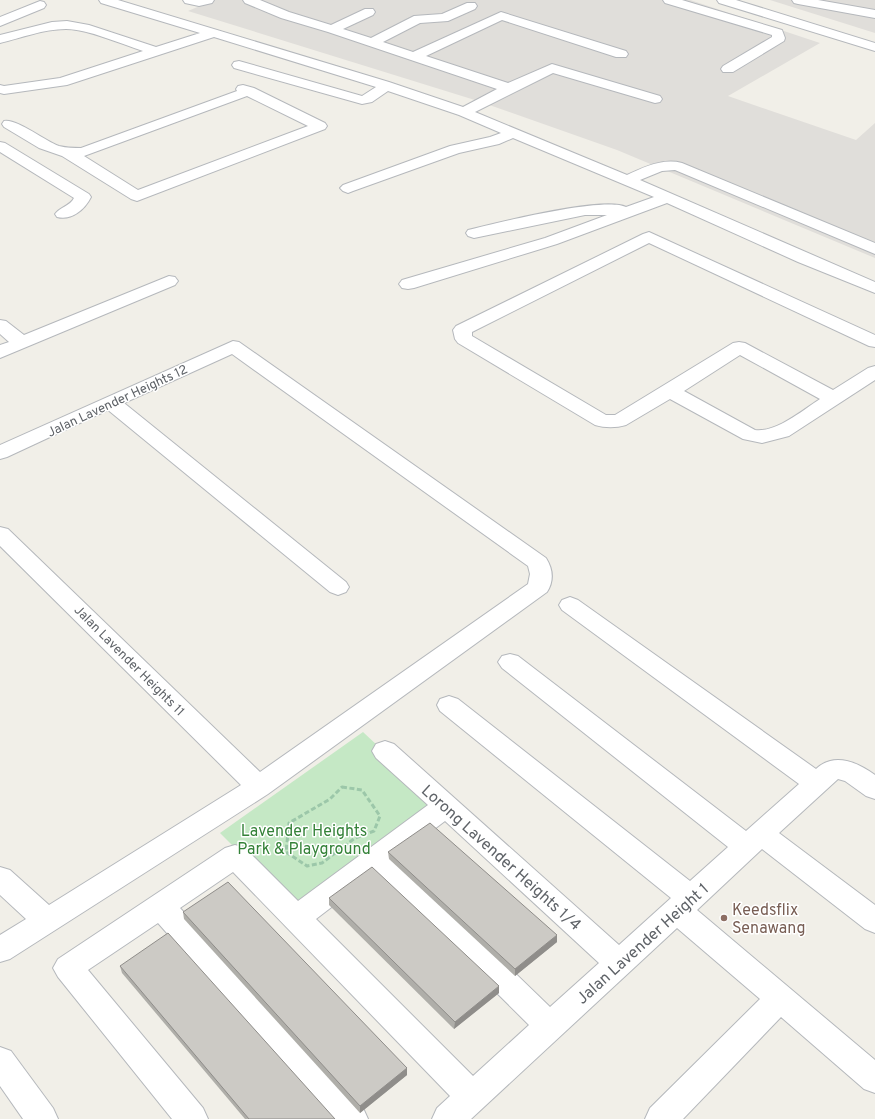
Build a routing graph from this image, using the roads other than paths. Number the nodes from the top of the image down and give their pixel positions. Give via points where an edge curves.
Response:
1 (189, 0) edge
2 (208, 0) edge
3 (249, 0) edge
4 (669, 0) edge
5 (723, 0) edge
6 (798, 0) edge
7 (110, 1) edge
8 (40, 2) edge
9 (471, 6) dead end
10 (369, 12) dead end
11 (875, 14) edge
12 (0, 22) edge
13 (332, 29) junction
14 (214, 33) junction
15 (0, 40) edge
16 (372, 42) junction
17 (875, 48) edge
18 (156, 50) junction
19 (415, 56) junction
20 (607, 62) dead end
21 (239, 65) dead end
22 (593, 69) dead end
23 (728, 69) dead end
24 (274, 75) junction
25 (580, 76) junction
26 (386, 86) junction
27 (509, 88) junction
28 (0, 89) edge
29 (249, 91) junction
30 (655, 99) dead end
31 (464, 112) junction
32 (9, 124) dead end
33 (514, 133) junction
34 (0, 146) edge
35 (68, 153) junction
36 (628, 180) junction
37 (348, 188) dead end
38 (669, 197) junction
39 (634, 210) junction
40 (63, 214) dead end
41 (474, 233) dead end
42 (875, 248) edge
43 (169, 280) dead end
44 (408, 284) dead end
45 (875, 288) edge
46 (0, 326) edge
47 (875, 342) edge
48 (22, 343) junction
49 (0, 352) edge
50 (875, 372) edge
51 (670, 391) junction
52 (833, 398) junction
53 (110, 402) junction
54 (0, 453) edge
55 (0, 534) edge
56 (338, 587) dead end
57 (570, 605) dead end
58 (510, 662) dead end
59 (449, 705) dead end
60 (385, 751) dead end
61 (827, 775) junction
62 (259, 786) junction
63 (875, 789) edge
64 (446, 806) junction
65 (754, 841) junction
66 (377, 857) junction
67 (0, 878) edge
68 (684, 904) junction
69 (161, 906) junction
70 (296, 918) junction
71 (47, 920) junction
72 (875, 920) edge
73 (0, 950) edge
74 (620, 964) junction
75 (780, 998) junction
76 (550, 1026) junction
77 (0, 1061) edge
78 (875, 1079) edge
79 (472, 1098) junction
80 (42, 1119) edge
81 (192, 1119) edge
82 (352, 1119) edge
83 (448, 1119) edge
84 (662, 1119) edge

1 - 2 street
3 - 13 street via 285,15
4 - 23 street via 776,33 779,38
5 - 17 street
6 - 11 street
7 - 14 street
8 - 12 street
9 - 16 street via 444,18 418,19
10 - 13 street
13 - 16 street
14 - 18 street
14 - 26 street
15 - 18 street via 52,26 67,25
16 - 19 street
18 - 28 street via 62,82
19 - 20 street via 501,16 621,54
19 - 27 street
21 - 24 street
22 - 25 street
24 - 26 street via 362,100
24 - 29 street via 243,88
25 - 27 street via 552,68
25 - 30 street
26 - 31 street
27 - 31 street
29 - 35 street via 83,152
29 - 35 street via 320,126 137,196
31 - 33 street
32 - 35 street via 48,147
33 - 36 street
33 - 37 street via 494,141 455,149
34 - 40 street via 83,197 79,205
36 - 38 street
36 - 42 street via 658,167 677,166
38 - 39 street
38 - 45 street
39 - 41 street via 584,210
39 - 44 street via 551,241
43 - 48 street
46 - 48 street
47 - 51 street via 649,237 462,330 464,340 602,420 619,421
48 - 49 street
50 - 52 street
51 - 52 street via 750,435 762,437 782,432
51 - 52 street via 739,347
53 - 54 street, Jalan Lavender Heights 12
53 - 56 street
53 - 62 street, Jalan Lavender Heights 12 via 234,346 538,563 541,574 539,587
55 - 62 street, Jalan Lavender Heights 11
57 - 61 street
58 - 65 street
59 - 68 street
60 - 64 street, Lorong Lavender Heights 1/4
61 - 63 street via 846,769
61 - 65 street, Jalan Lavender Height 1
62 - 71 street
64 - 66 street
64 - 74 street, Lorong Lavender Heights 1/4
65 - 68 street, Jalan Lavender Height 1
65 - 72 street
66 - 70 street
66 - 76 street
67 - 71 street
68 - 74 street, Jalan Lavender Height 1
68 - 75 street
69 - 70 street via 235,856
69 - 81 street via 68,968
69 - 82 street
70 - 79 street
71 - 73 street
74 - 76 street, Jalan Lavender Height 1
75 - 78 street
75 - 84 street
76 - 79 street, Jalan Lavender Height 1
77 - 80 street
79 - 83 street, Jalan Lavender Height 1

